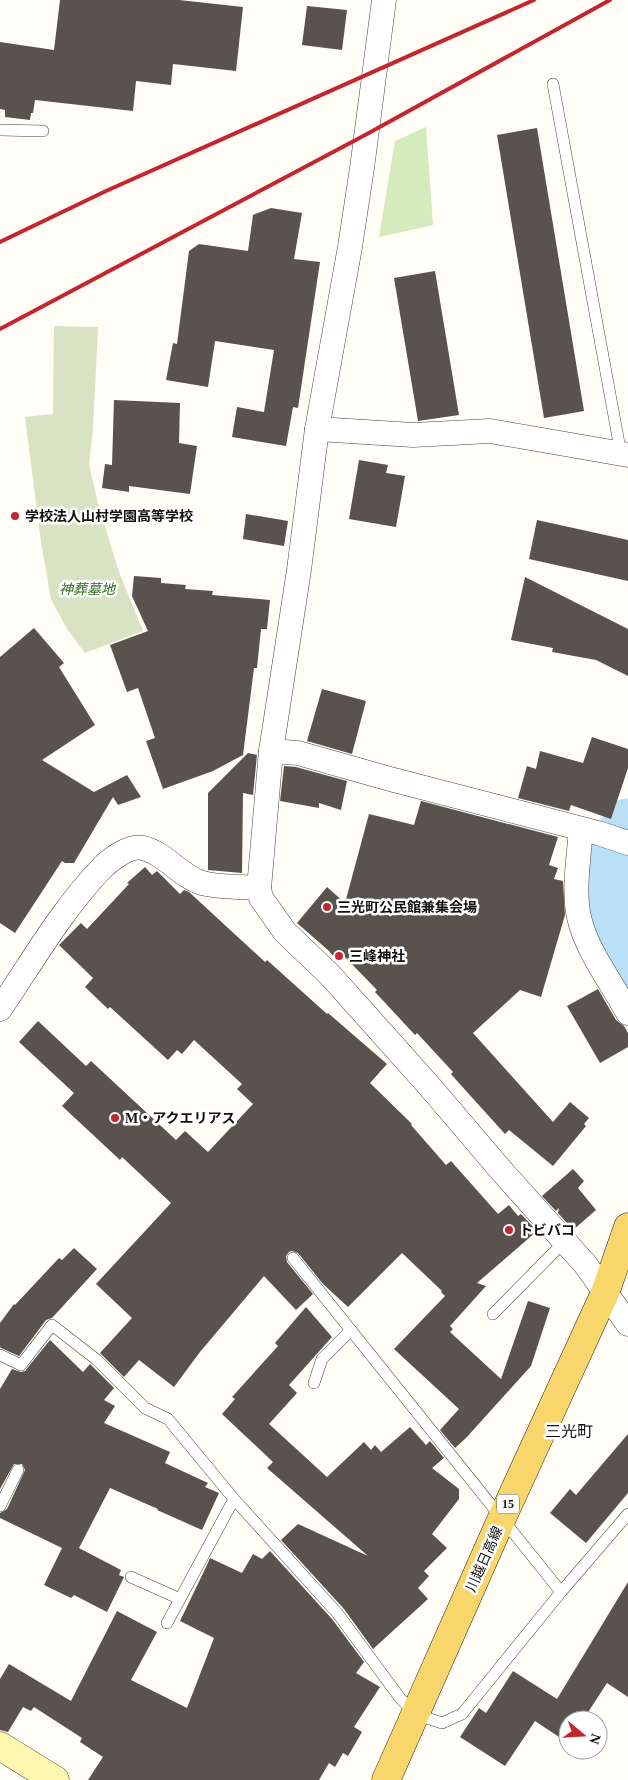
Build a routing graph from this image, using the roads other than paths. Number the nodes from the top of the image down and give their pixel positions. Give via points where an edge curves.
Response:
1 (384, 0) edge
2 (553, 84) dead end
3 (0, 130) edge
4 (43, 131) dead end
5 (317, 429) junction
6 (624, 454) edge
7 (271, 751) junction
8 (589, 831) junction
9 (628, 842) edge
10 (258, 888) junction
11 (0, 1009) edge
12 (628, 1012) edge
13 (628, 1227) edge
14 (564, 1242) junction
15 (293, 1258) dead end
16 (605, 1292) junction
17 (493, 1314) dead end
18 (628, 1324) edge
19 (350, 1330) junction
20 (0, 1355) edge
21 (314, 1383) dead end
22 (18, 1470) dead end
23 (234, 1499) junction
24 (0, 1506) edge
25 (628, 1514) edge
26 (502, 1518) junction
27 (131, 1577) dead end
28 (561, 1592) junction
29 (180, 1599) junction
30 (167, 1623) dead end
31 (415, 1714) junction
32 (0, 1746) edge
33 (55, 1780) edge
34 (386, 1780) edge

1 - 5 street via 361,177
2 - 6 lane
3 - 4 lane
5 - 6 street via 413,435 490,431
5 - 7 street
7 - 8 street via 298,753
7 - 10 street
8 - 9 street
8 - 12 street via 577,898 579,918 592,951
10 - 11 street via 202,883 155,853 141,848 120,853 101,869 61,918
10 - 14 street via 261,898 285,932 330,975 425,1080
13 - 16 main road, 川越日高線 / 15
14 - 16 street
14 - 17 lane
15 - 19 lane
16 - 18 street
16 - 26 main road, 川越日高線 / 15
19 - 21 lane via 322,1359
19 - 26 lane
20 - 23 lane via 21,1365 52,1325 97,1360 145,1408 168,1419
22 - 24 lane
23 - 29 lane
23 - 31 lane via 338,1614
25 - 28 lane
26 - 28 lane
26 - 31 main road, 川越日高線 / 15
27 - 29 lane
28 - 31 lane via 462,1714 442,1723
29 - 30 lane
31 - 34 main road, 川越日高線 / 15
32 - 33 street

